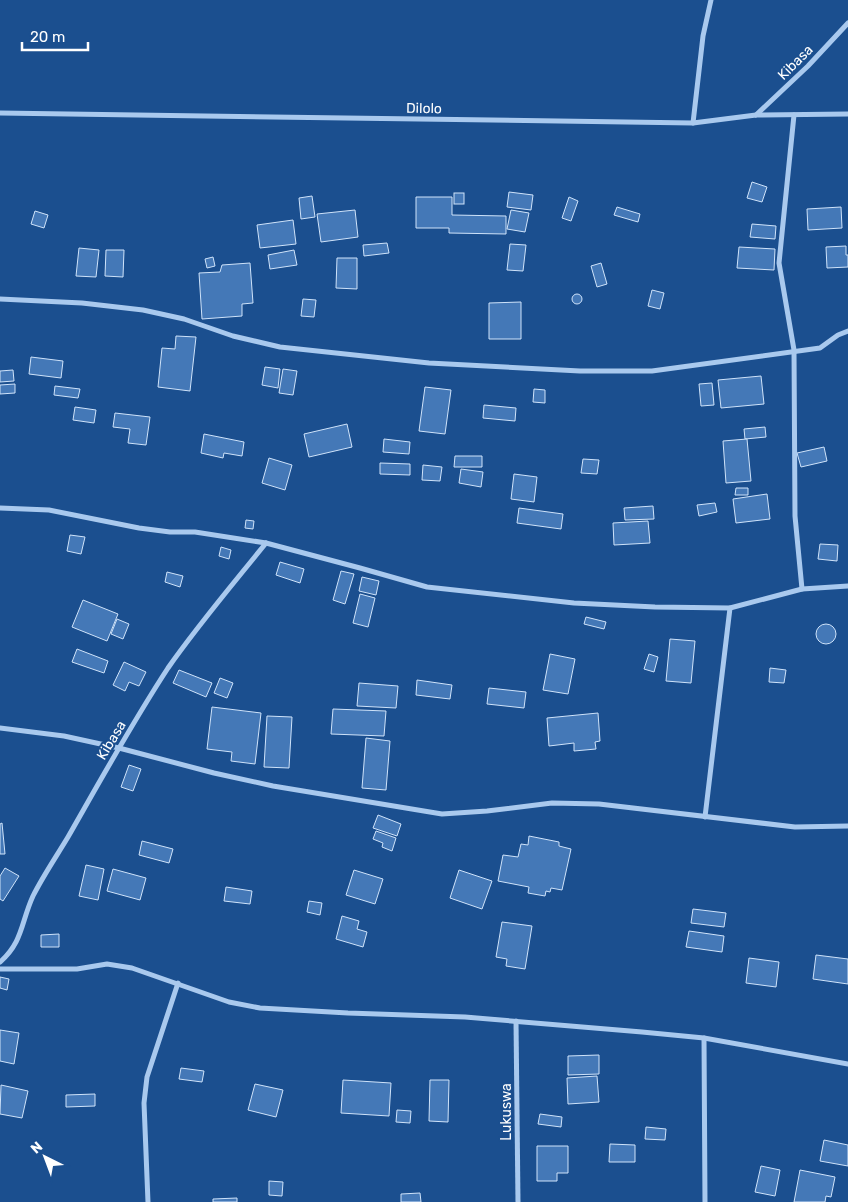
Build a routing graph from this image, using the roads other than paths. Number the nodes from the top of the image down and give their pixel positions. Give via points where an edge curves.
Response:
1 (711, 0) edge
2 (848, 23) edge
3 (0, 113) edge
4 (848, 114) edge
5 (756, 115) junction
6 (794, 115) junction
7 (693, 123) junction
8 (0, 299) edge
9 (848, 331) edge
10 (794, 350) junction
11 (0, 508) edge
12 (266, 543) junction
13 (848, 586) edge
14 (802, 589) junction
15 (730, 608) junction
16 (0, 728) edge
17 (119, 748) junction
18 (705, 817) junction
19 (848, 826) edge
20 (0, 962) edge
21 (0, 969) edge
22 (178, 983) junction
23 (516, 1021) junction
24 (704, 1038) junction
25 (848, 1064) edge
26 (148, 1202) edge
27 (518, 1202) edge
28 (705, 1202) edge

1 - 7 street via 703,36
2 - 5 street, Kibasa
3 - 7 street, Dilolo
4 - 6 street, Dilolo
5 - 6 street, Dilolo
5 - 7 street, Dilolo
6 - 10 street via 779,263
8 - 10 street via 143,310 280,347 430,363 580,371 652,371
9 - 10 street via 820,348
10 - 14 street via 795,516
11 - 12 street via 49,510 139,528 195,532
12 - 15 street via 427,587 574,603
12 - 17 street, Kibasa via 169,668
13 - 14 street
14 - 15 street
15 - 18 street
16 - 17 street via 64,736
17 - 18 street via 273,786 442,814 573,802
17 - 20 street, Kibasa via 33,896 13,949
18 - 19 street via 795,827
21 - 22 street via 77,969 107,964 132,968
22 - 23 street via 229,1002 260,1008
22 - 26 street via 147,1077 144,1103
23 - 24 street
23 - 27 street, Lukuswa
24 - 25 street
24 - 28 street

